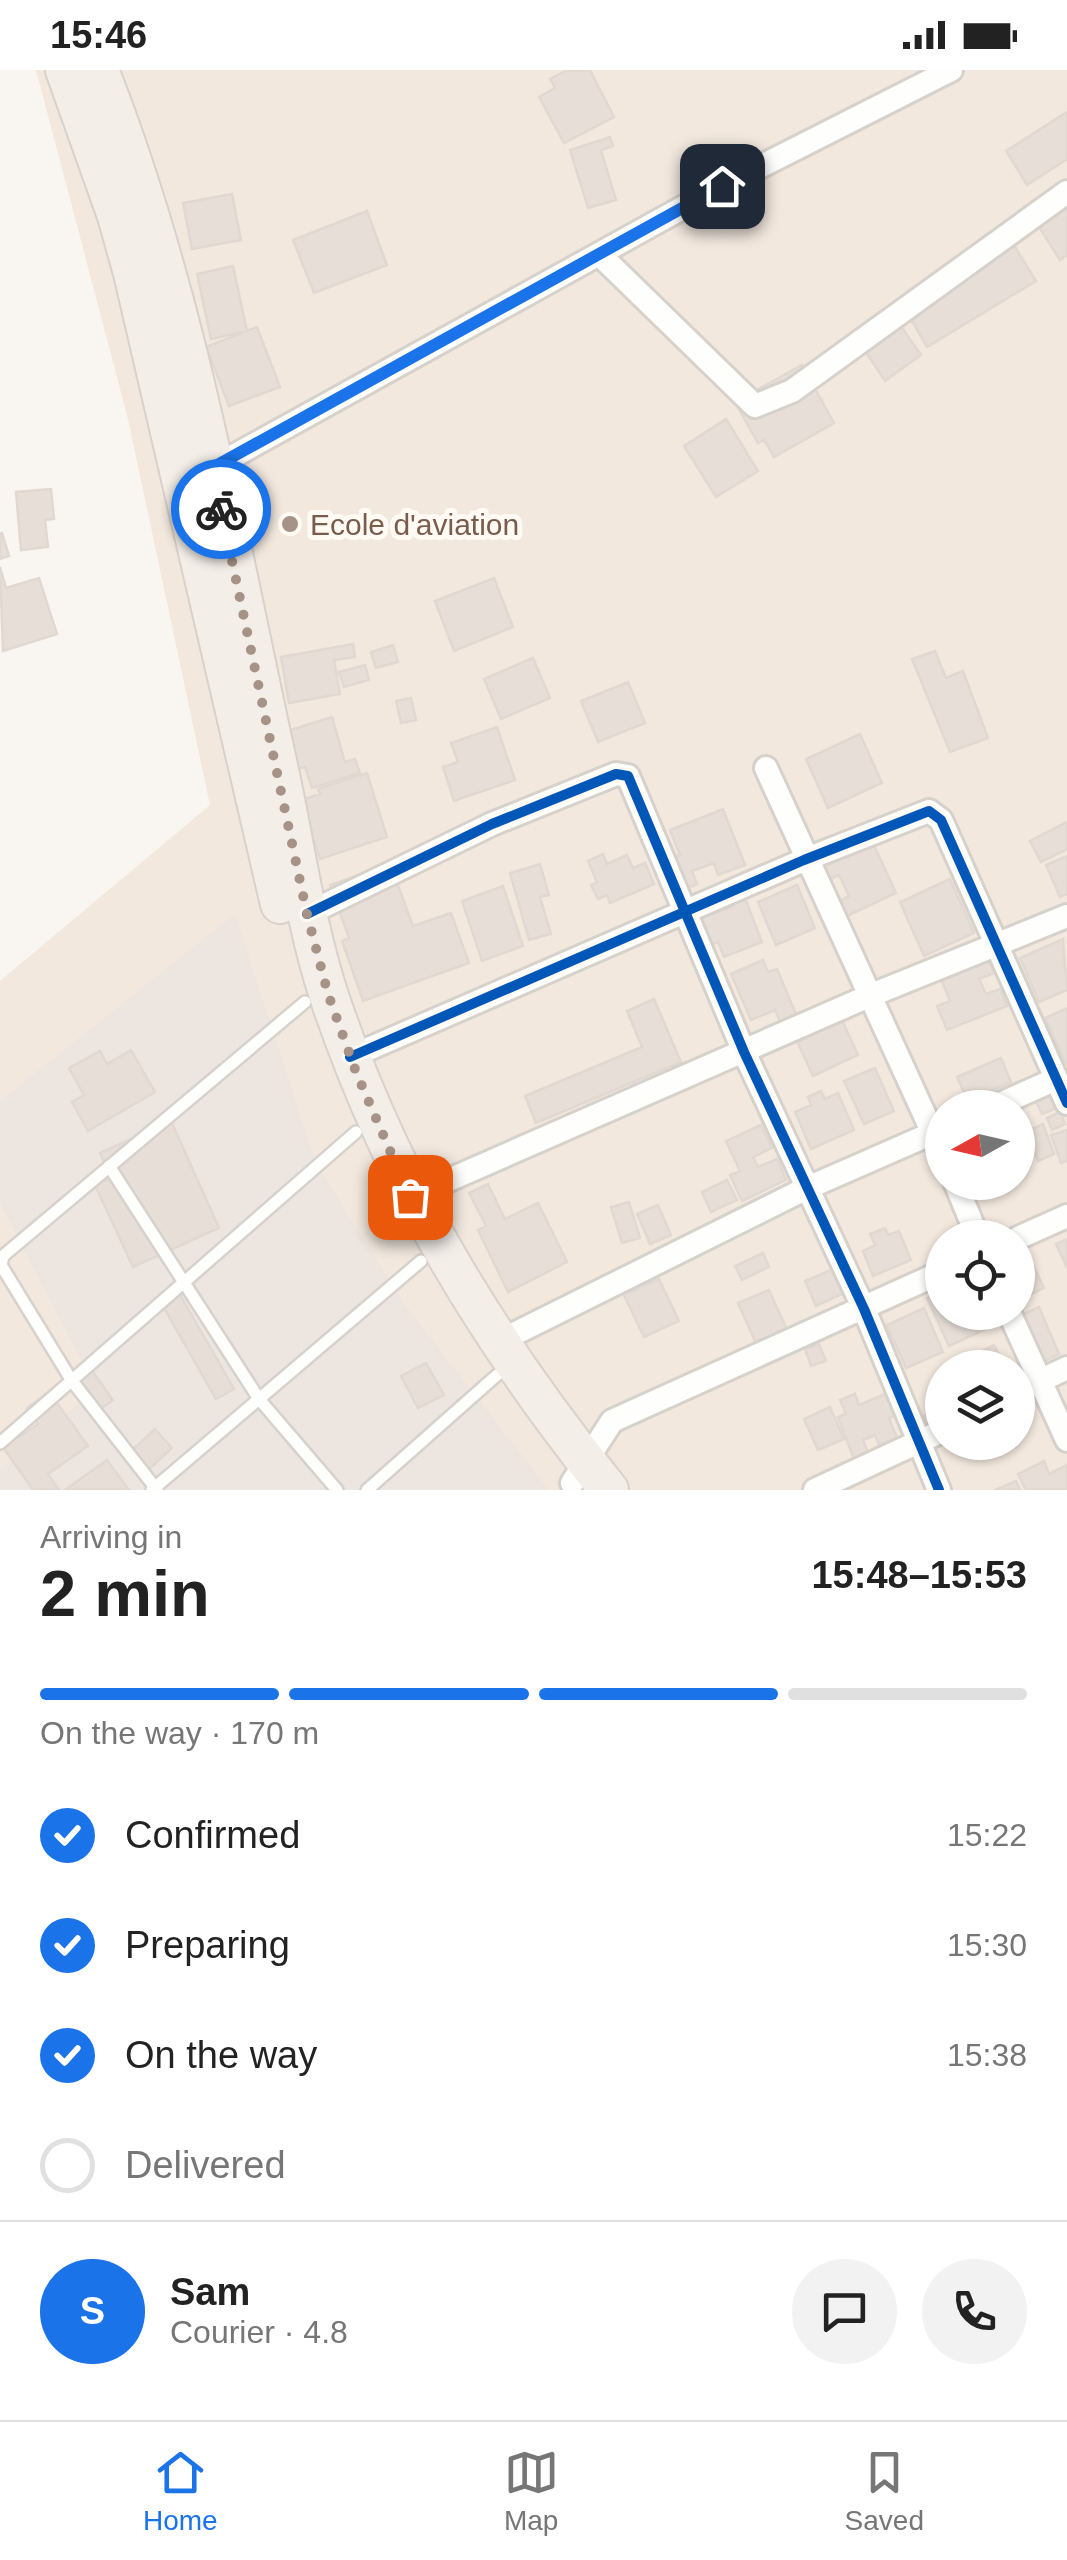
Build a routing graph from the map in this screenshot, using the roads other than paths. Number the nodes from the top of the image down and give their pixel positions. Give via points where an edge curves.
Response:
1 (65, 70) edge
2 (99, 70) edge
3 (951, 70) edge
4 (1067, 192) edge
5 (598, 254) junction
6 (212, 468) junction
7 (766, 768) dead end
8 (804, 860) junction
9 (686, 912) junction
10 (307, 914) junction
11 (1067, 916) edge
12 (1000, 945) junction
13 (870, 996) junction
14 (306, 1002) junction
15 (744, 1052) junction
16 (350, 1056) junction
17 (1056, 1078) junction
18 (1030, 1090) edge
19 (1067, 1104) edge
20 (925, 1108) edge
21 (356, 1132) junction
22 (925, 1145) edge
23 (109, 1166) junction
24 (805, 1190) junction
25 (410, 1197) junction
26 (1067, 1216) edge
27 (1035, 1230) edge
28 (421, 1261) junction
29 (925, 1280) edge
30 (180, 1281) junction
31 (864, 1308) junction
32 (500, 1358) junction
33 (1067, 1368) edge
34 (72, 1381) junction
35 (1035, 1382) edge
36 (1035, 1397) edge
37 (259, 1399) junction
38 (1067, 1440) edge
39 (925, 1441) edge
40 (0, 1443) edge
41 (919, 1444) junction
42 (582, 1482) edge
43 (155, 1489) edge
44 (337, 1490) edge
45 (367, 1490) edge
46 (815, 1490) edge
47 (939, 1490) edge

1 - 14 main road via 133,273
2 - 6 main road via 148,208
3 - 5 street
4 - 5 street via 792,391 755,406
5 - 6 street
6 - 10 main road
7 - 8 street
8 - 9 street
8 - 12 street via 930,811 941,820
8 - 13 street
9 - 10 street via 622,774 492,824
9 - 15 street
9 - 16 street
10 - 16 main road
11 - 12 street
12 - 13 street
12 - 17 street
13 - 15 street
13 - 20 street
14 - 21 main road
14 - 23 lane
15 - 24 street
15 - 25 street
16 - 25 main road
17 - 18 street
17 - 19 street
21 - 28 main road
21 - 30 lane
22 - 24 street
23 - 30 lane
23 - 34 lane via 7,1251 1,1265
24 - 31 street
24 - 32 street
25 - 32 main road
26 - 27 street
28 - 32 main road
28 - 37 lane
29 - 31 street
30 - 34 lane
30 - 37 lane
31 - 41 street
31 - 42 street via 612,1421
32 - 42 main road
32 - 45 lane
33 - 35 street
34 - 40 lane
34 - 43 lane
36 - 38 street
37 - 43 lane
37 - 44 lane
39 - 41 street
41 - 46 street
41 - 47 street

